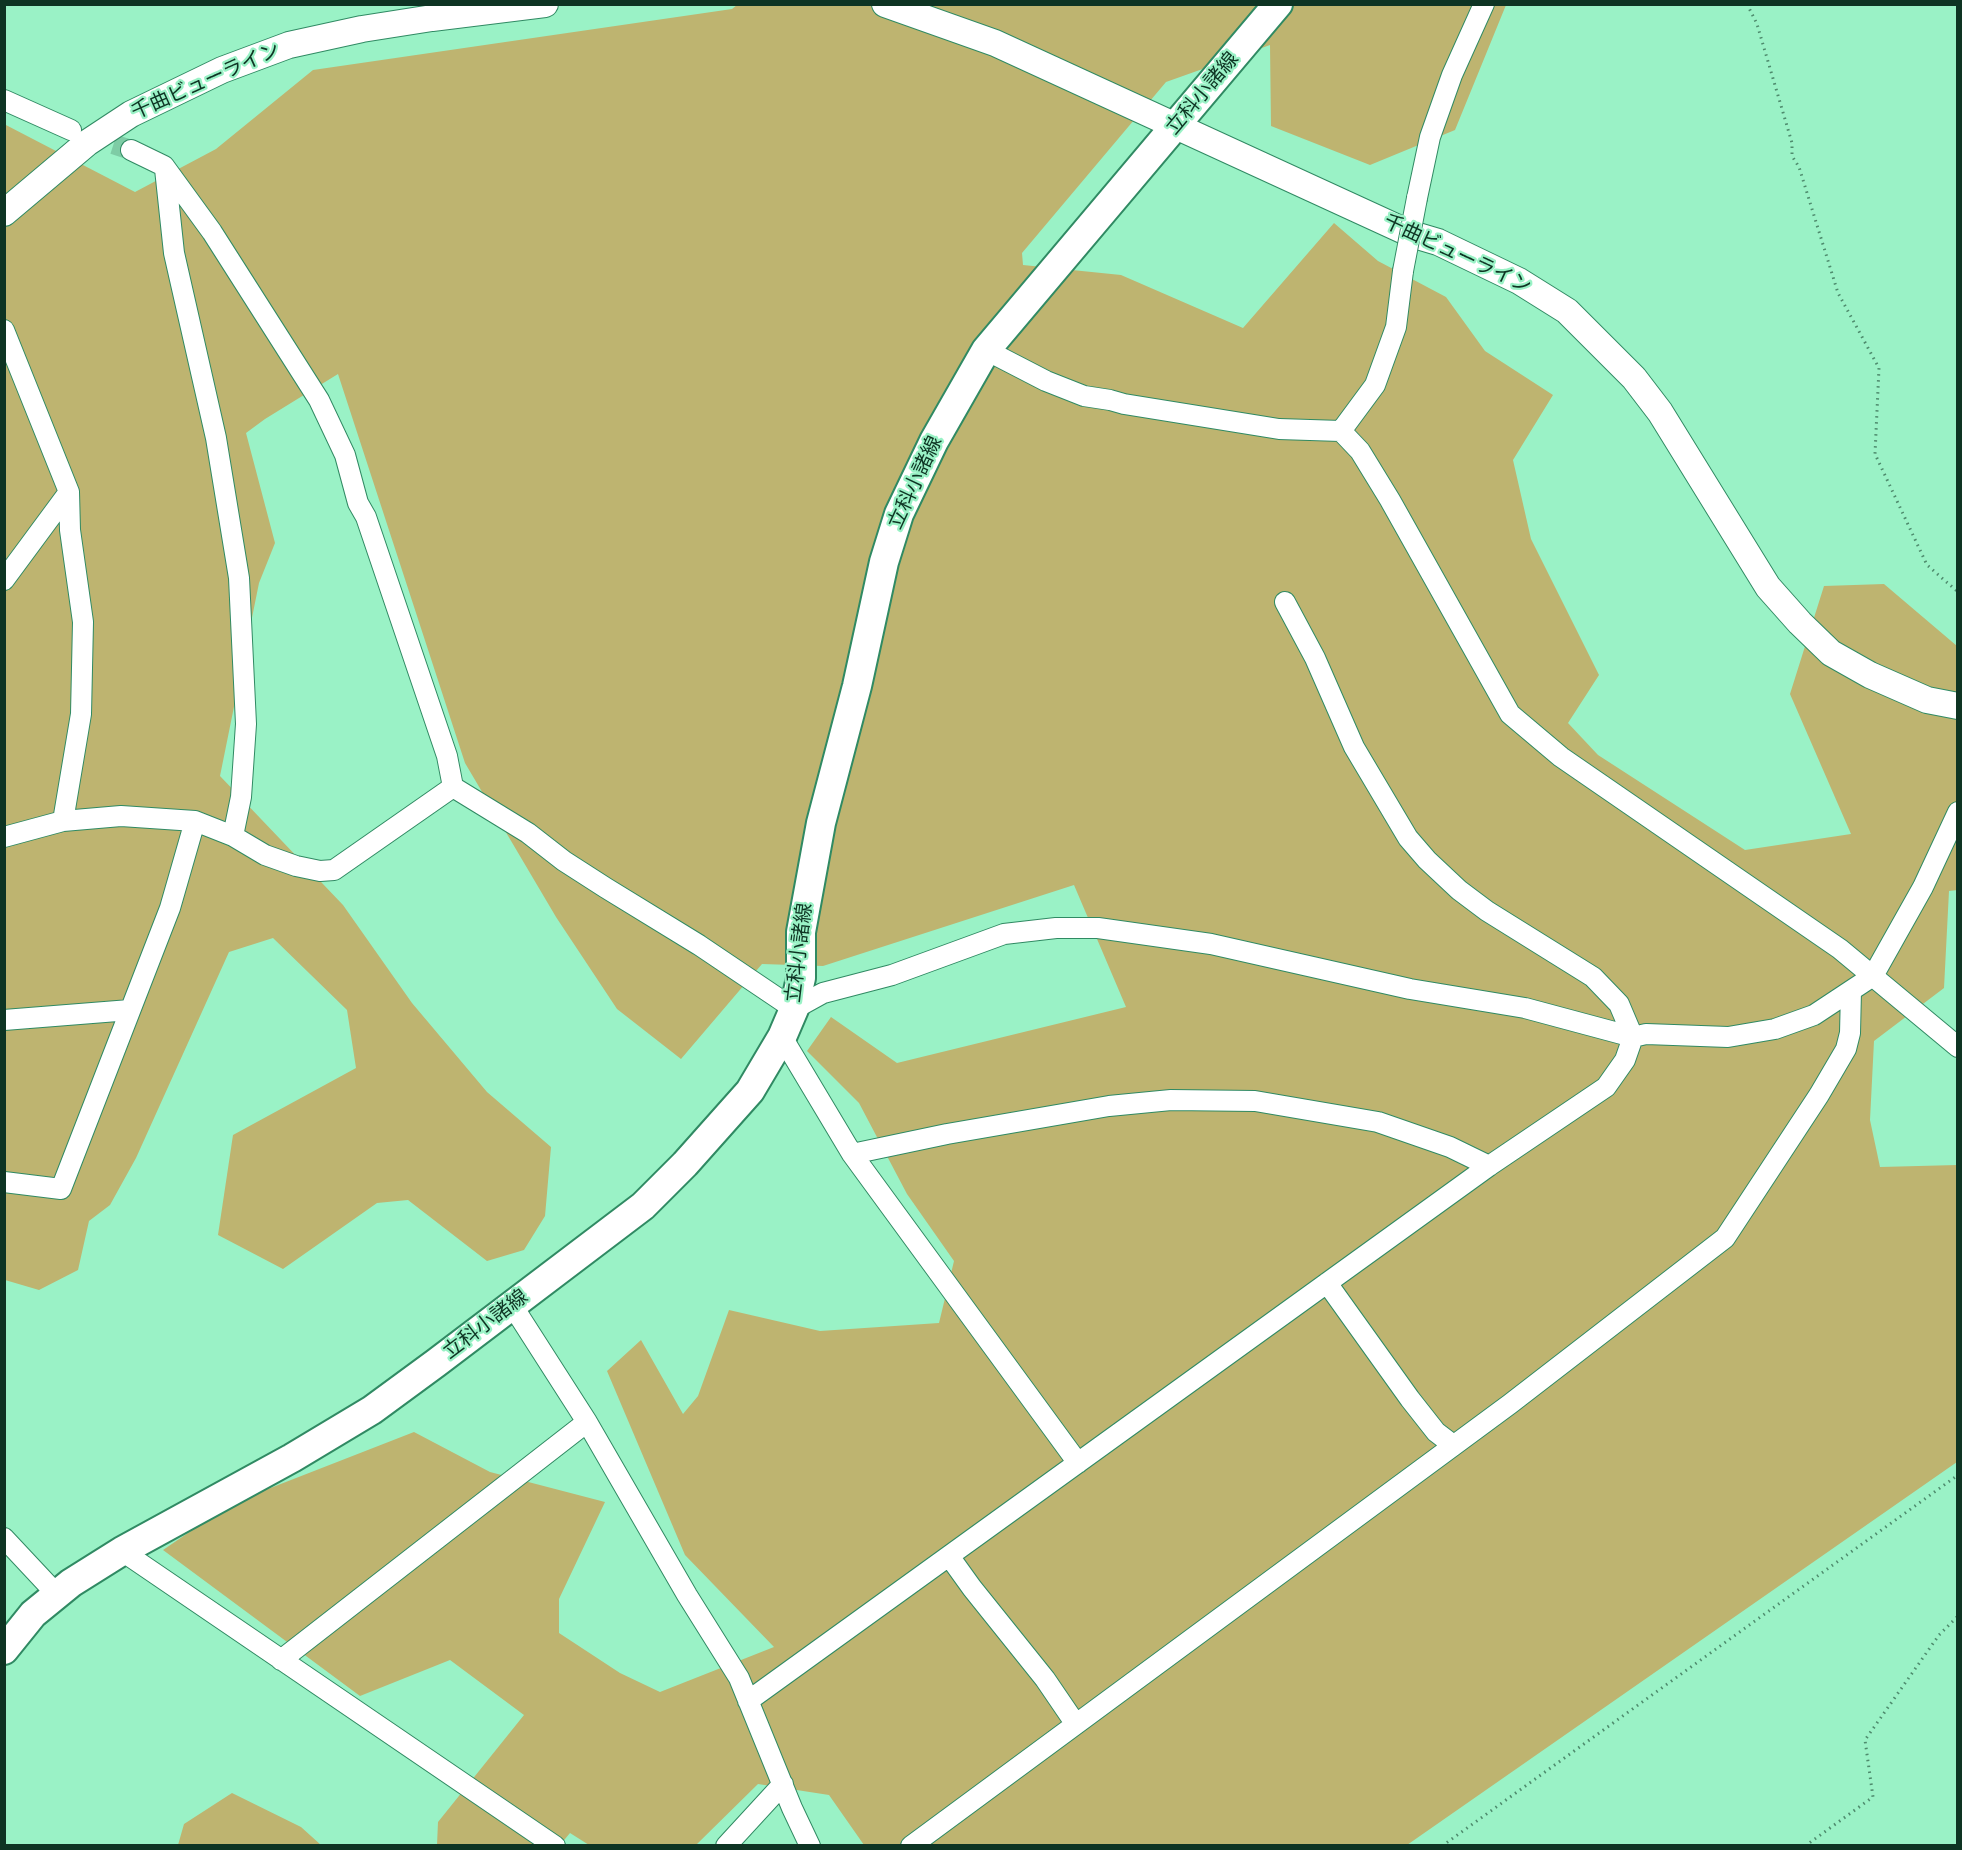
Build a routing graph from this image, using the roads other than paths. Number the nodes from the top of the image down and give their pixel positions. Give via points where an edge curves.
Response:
1 (545, 4) edge
2 (885, 4) edge
3 (1278, 4) edge
4 (1484, 4) edge
5 (4, 100) edge
6 (1176, 126) junction
7 (71, 130) tunnel mouth
8 (131, 150) tunnel mouth
9 (165, 166) junction
10 (4, 213) edge
11 (4, 330) edge
12 (986, 350) junction
13 (1341, 430) junction
14 (69, 492) junction
15 (4, 580) edge
16 (1285, 602) dead end
17 (1958, 706) edge
18 (453, 786) junction
19 (1958, 812) edge
20 (63, 821) junction
21 (195, 821) junction
22 (233, 836) junction
23 (4, 837) edge
24 (1873, 976) junction
25 (1851, 991) junction
26 (794, 1009) junction
27 (130, 1010) junction
28 (4, 1020) edge
29 (782, 1037) junction
30 (1633, 1037) junction
31 (1958, 1047) edge
32 (852, 1154) junction
33 (1489, 1166) junction
34 (4, 1182) edge
35 (1327, 1283) junction
36 (512, 1305) junction
37 (587, 1422) junction
38 (1453, 1445) junction
39 (1078, 1463) junction
40 (4, 1538) edge
41 (122, 1551) junction
42 (949, 1556) junction
43 (53, 1597) junction
44 (4, 1650) edge
45 (282, 1660) junction
46 (748, 1701) junction
47 (1075, 1723) junction
48 (783, 1784) junction
49 (555, 1845) edge
50 (726, 1845) edge
51 (810, 1845) edge
52 (911, 1845) edge

1 - 10 street, 千曲ビューライン via 362,29 289,45 222,70 131,114 87,143
2 - 6 street, 千曲ビューライン via 995,43
3 - 6 main road, 立科小諸線
4 - 13 street, bridge via 1452,75 1430,138 1403,271 1396,327 1375,385
5 - 7 street
6 - 12 main road, 立科小諸線
6 - 17 street, 千曲ビューライン via 1411,234 1438,242 1519,281 1567,311 1634,378 1768,587 1800,623 1831,653 1870,675 1927,700
8 - 9 street
9 - 18 street via 319,400 345,455 358,503 447,756
9 - 22 street via 174,253 216,438 238,578 246,724 241,797
11 - 14 street
12 - 13 street via 1084,396 1279,429
12 - 26 main road, 立科小諸線 via 899,514 884,562 821,823 801,932 801,978
13 - 24 street via 1360,451 1390,500 1510,714 1561,757 1840,949
14 - 15 street
14 - 20 street via 82,634 81,714
16 - 30 street via 1354,747 1408,838 1459,890 1593,977 1619,1004
18 - 22 street via 334,870 296,866 265,855
18 - 26 street
19 - 24 street
20 - 21 street via 121,816
20 - 23 street
21 - 22 street
21 - 27 street via 170,908
24 - 25 street
24 - 31 street
25 - 30 street via 1815,1014 1775,1029 1728,1037
25 - 38 street via 1846,1049 1725,1238
26 - 29 main road, 立科小諸線
26 - 30 street via 823,993 891,975 1004,934 1098,928 1211,944 1410,989 1525,1008
27 - 28 street
27 - 34 street via 61,1189
29 - 32 street
29 - 36 main road, 立科小諸線 via 750,1091 643,1206
30 - 33 street via 1625,1060 1606,1087
32 - 33 street via 1109,1106 1171,1100 1255,1101 1378,1122 1450,1147
32 - 39 street
33 - 35 street
35 - 38 street via 1410,1399 1436,1432
35 - 39 street
36 - 37 street
36 - 41 main road, 立科小諸線 via 372,1410
37 - 45 street
37 - 46 street
38 - 47 street
39 - 42 street
40 - 43 street via 48,1585
41 - 43 main road, 立科小諸線
41 - 45 street
42 - 46 street
42 - 47 street
43 - 44 main road, 立科小諸線 via 33,1614
45 - 49 street
46 - 48 street
47 - 52 street
48 - 50 street
48 - 51 street

